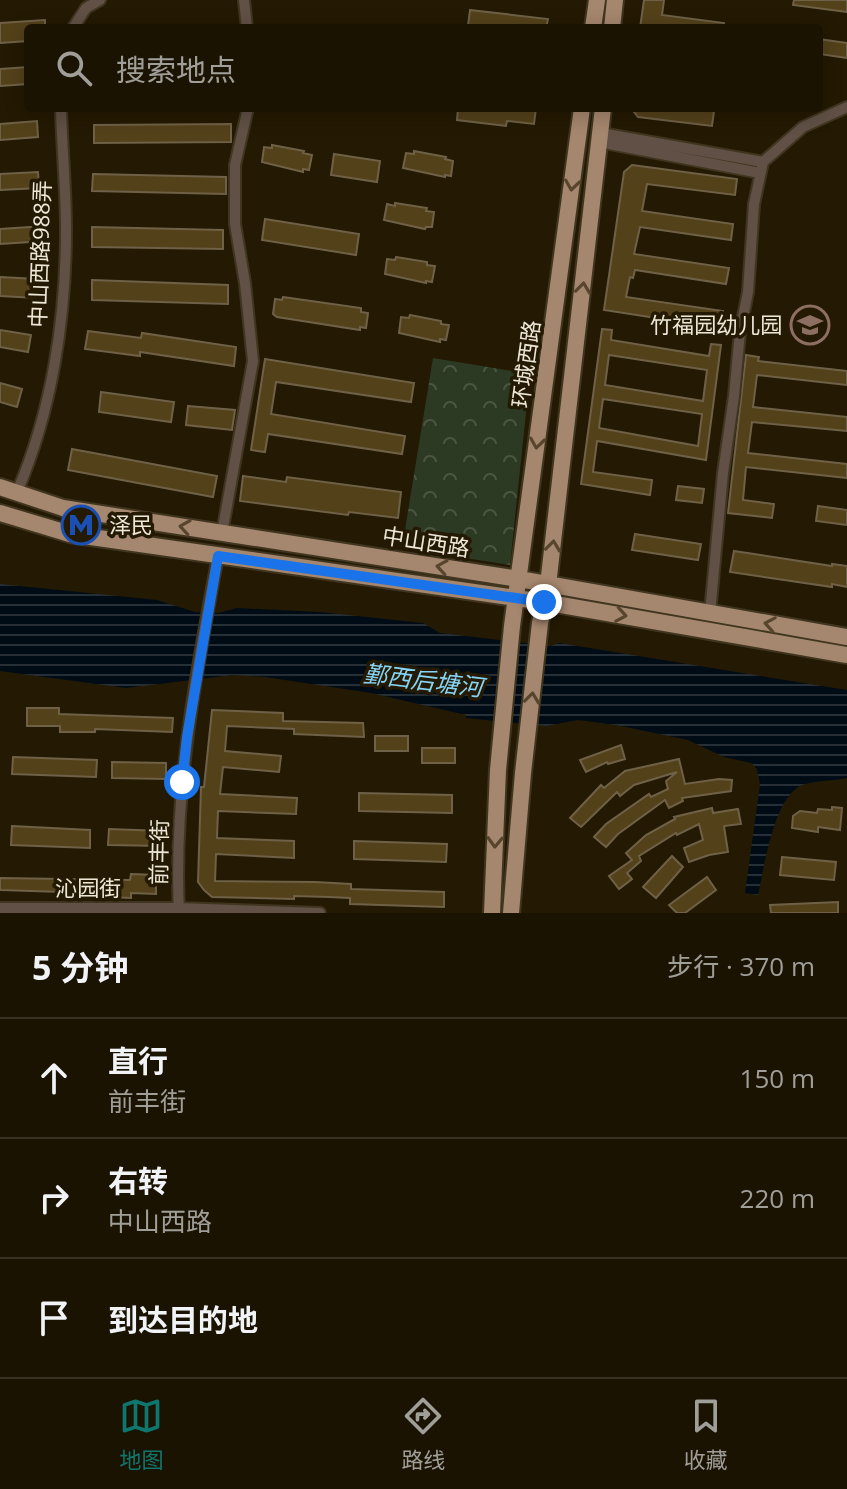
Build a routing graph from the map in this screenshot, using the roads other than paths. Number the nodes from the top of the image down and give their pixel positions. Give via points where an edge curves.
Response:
1 (100, 0) edge
2 (244, 0) edge
3 (597, 0) edge
4 (615, 0) edge
5 (76, 24) edge
6 (247, 24) edge
7 (594, 24) edge
8 (612, 24) edge
9 (847, 107) edge
10 (61, 112) edge
11 (247, 112) edge
12 (581, 112) edge
13 (603, 112) edge
14 (600, 137) junction
15 (762, 167) junction
16 (0, 487) edge
17 (17, 492) junction
18 (0, 513) edge
19 (222, 533) junction
20 (218, 556) junction
21 (519, 579) junction
22 (546, 594) junction
23 (516, 599) junction
24 (710, 613) junction
25 (847, 637) edge
26 (847, 655) edge
27 (0, 908) edge
28 (178, 910) edge
29 (320, 913) edge
30 (492, 913) edge
31 (511, 913) edge

1 - 5 street via 86,8
2 - 6 street
3 - 7 main road
4 - 8 main road
9 - 15 street via 803,127
10 - 17 street, 中山西路988弄 via 63,308 30,463
11 - 19 street via 235,165 235,224 253,361
12 -> 21 main road, 环城西路
13 - 14 main road
14 - 15 street
22 -> 14 main road
15 - 24 street
16 - 17 main road, 中山西路
19 -> 17 main road, 中山西路 via 63,508
18 - 20 main road, 中山西路 via 70,534
21 -> 19 main road, 中山西路
20 - 23 main road, 中山西路
20 - 28 street, 前丰街 via 180,802
21 - 22 main road, 中山西路
21 - 23 main road, 环城西路
22 - 23 main road, 中山西路
22 - 24 main road, 中山西路
22 -> 26 main road, 中山西路
31 -> 22 main road
23 -> 30 main road, 环城西路 via 498,770
25 -> 24 main road, 中山西路
27 - 28 street, 沁园街
28 - 29 street, 沁园街

